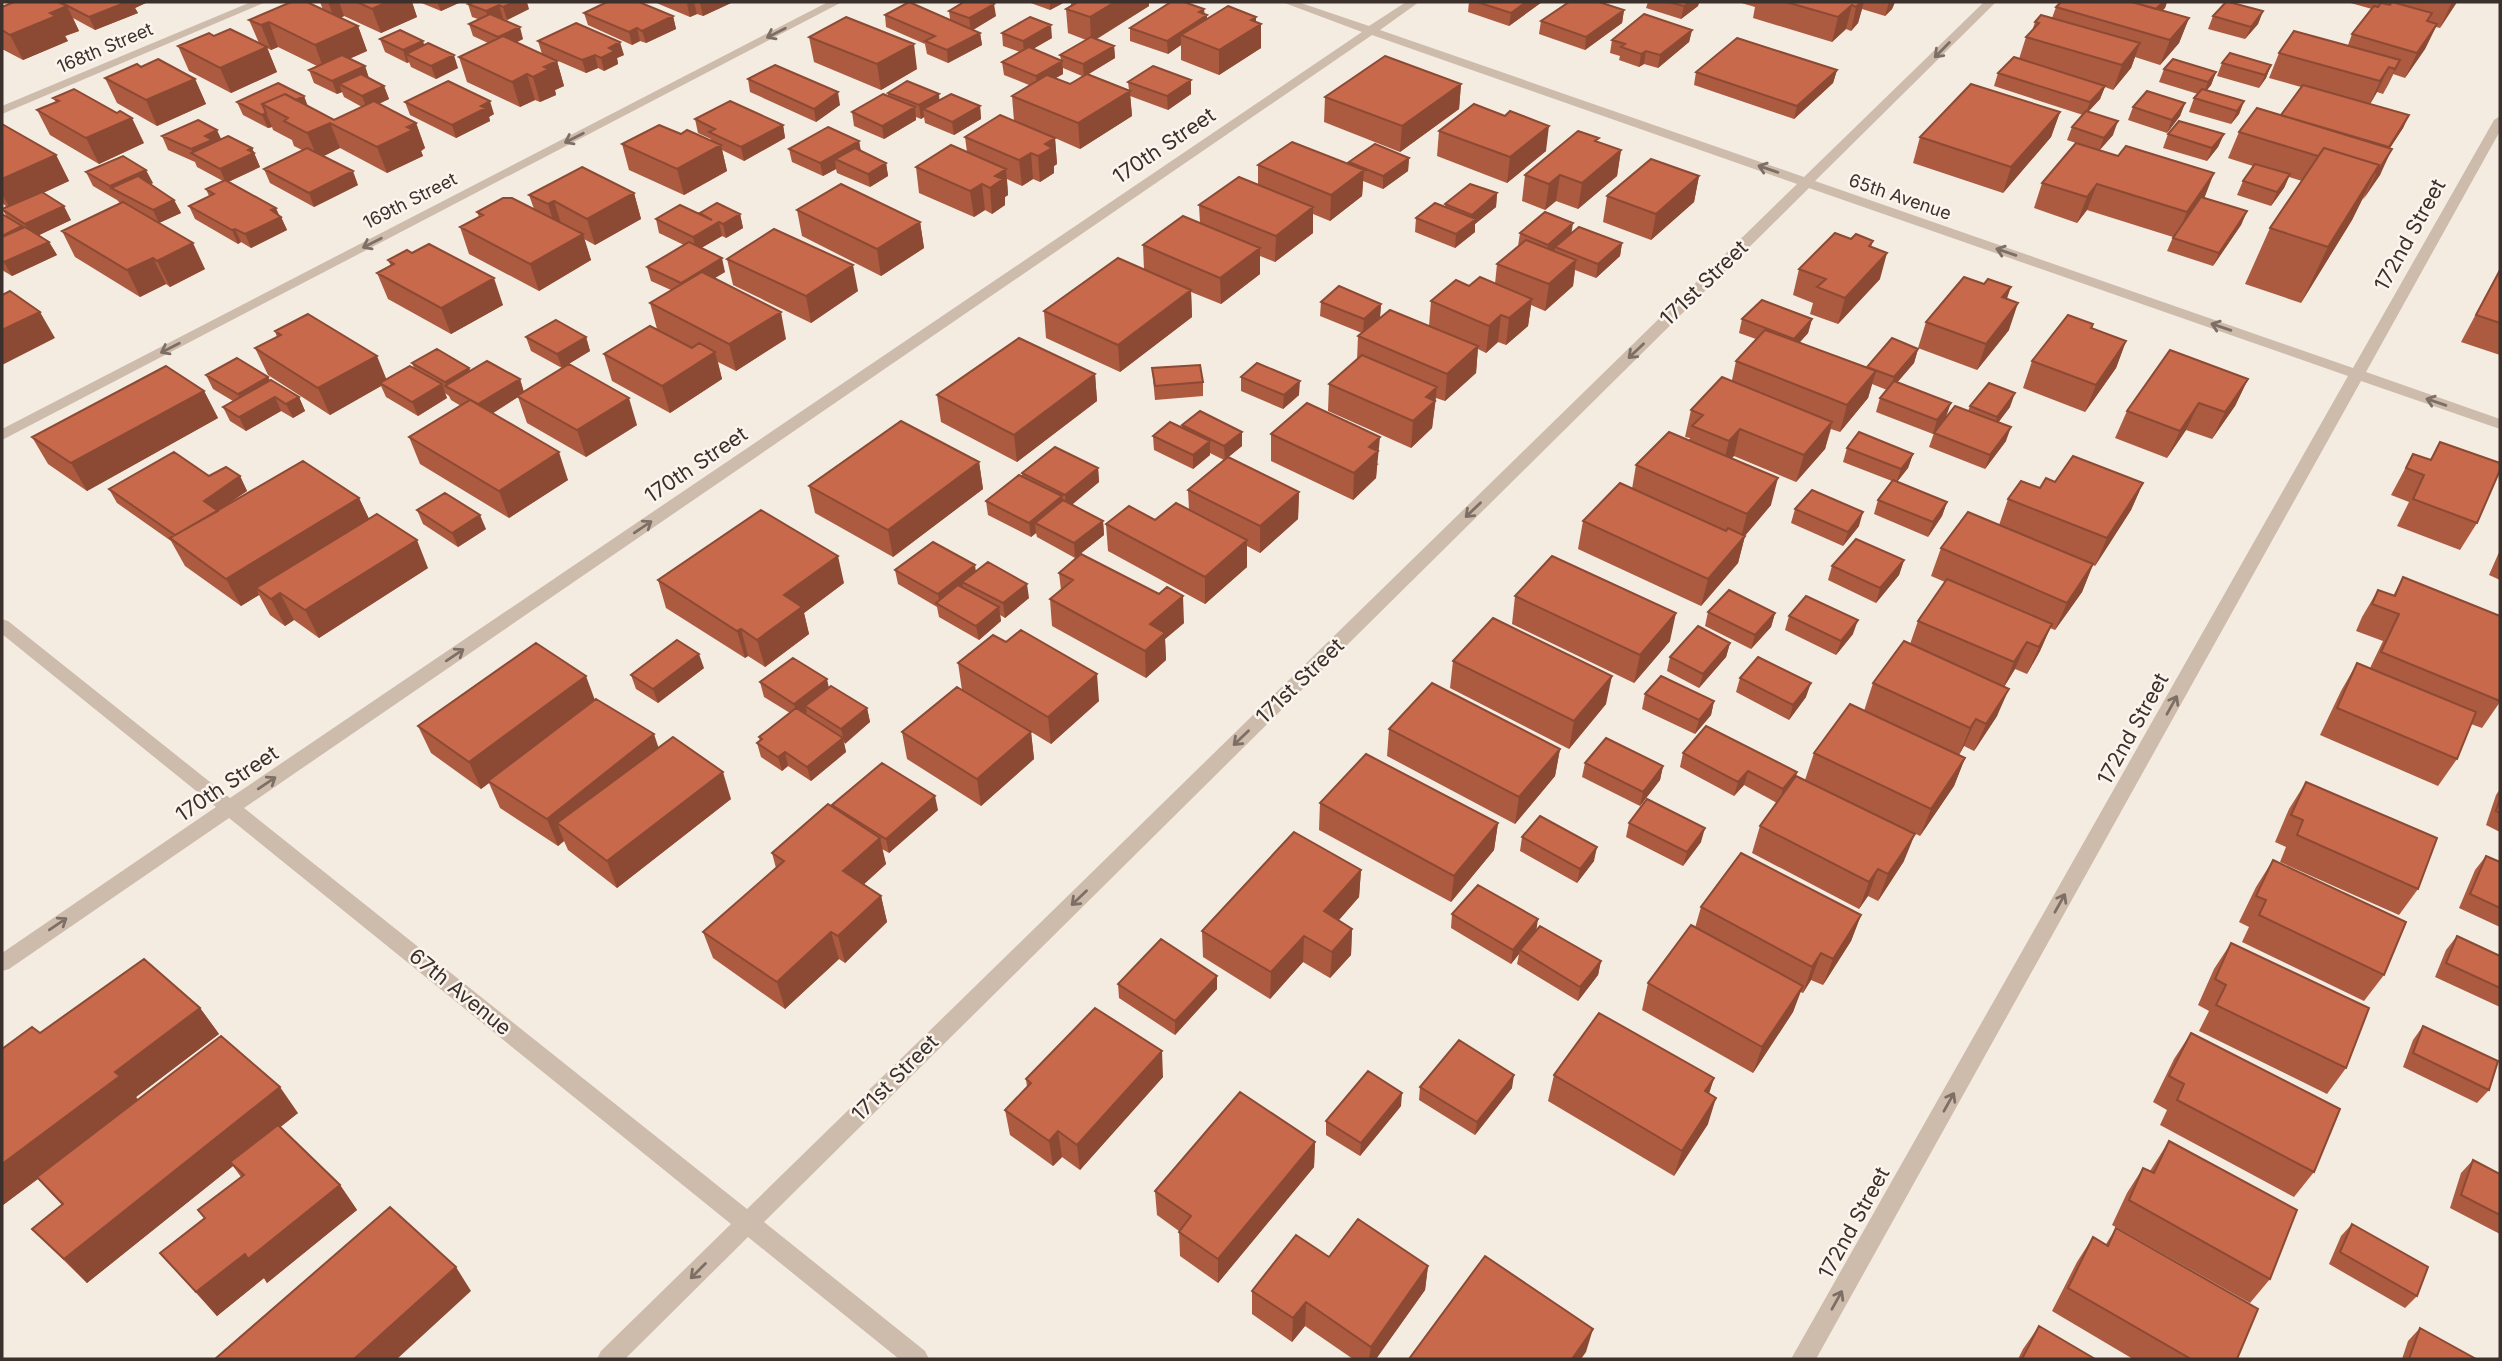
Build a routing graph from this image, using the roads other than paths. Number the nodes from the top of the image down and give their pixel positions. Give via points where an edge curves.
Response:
1 (260, 2) edge
2 (836, 2) edge
3 (1288, 2) edge
4 (1413, 2) edge
5 (1990, 2) edge
6 (1370, 30) junction
7 (2, 110) edge
8 (2500, 120) edge
9 (1807, 183) junction
10 (2359, 375) junction
11 (2500, 424) edge
12 (2, 435) edge
13 (2, 625) edge
14 (231, 807) junction
15 (2, 963) edge
16 (747, 1223) junction
17 (609, 1359) edge
18 (917, 1359) edge
19 (1803, 1359) edge

1 - 7 street, 168th Street
2 -> 12 street, 169th Street
3 - 6 street, 65th Avenue
4 - 6 street, 170th Street
5 -> 9 street, 171st Street
9 -> 6 street, 65th Avenue
14 -> 6 street, 170th Street
8 - 10 street, 172nd Street
10 -> 9 street, 65th Avenue
9 -> 16 street, 171st Street
11 -> 10 street, 65th Avenue
19 -> 10 street, 172nd Street
13 - 14 street, 67th Avenue
15 -> 14 street, 170th Street
14 - 16 street, 67th Avenue
16 -> 17 street, 171st Street
16 - 18 street, 67th Avenue

